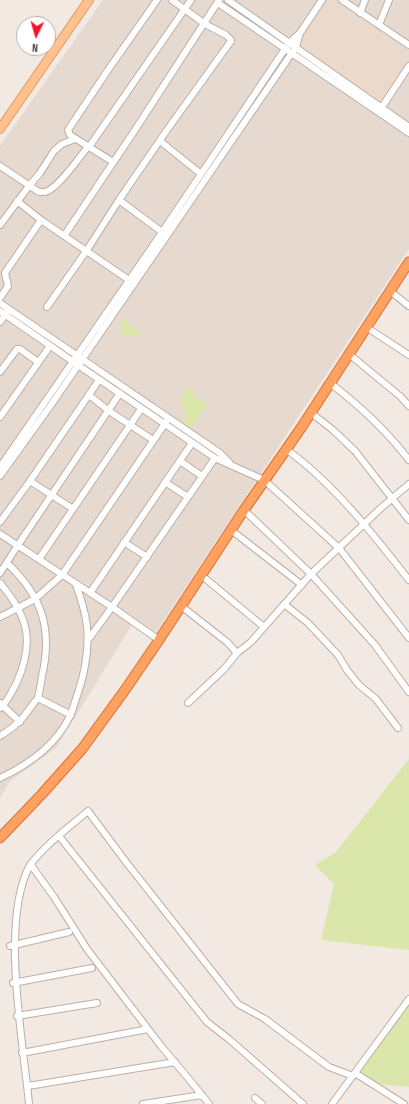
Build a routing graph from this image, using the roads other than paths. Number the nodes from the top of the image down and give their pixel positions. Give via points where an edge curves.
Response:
1 (89, 0) edge
2 (157, 0) edge
3 (172, 0) edge
4 (191, 0) edge
5 (228, 0) edge
6 (322, 0) edge
7 (342, 0) edge
8 (365, 0) edge
9 (390, 0) edge
10 (219, 1) edge
11 (185, 9) junction
12 (360, 13) junction
13 (205, 24) junction
14 (379, 25) junction
15 (300, 33) junction
16 (289, 43) junction
17 (409, 45) edge
18 (296, 47) junction
19 (285, 48) junction
20 (292, 53) junction
21 (409, 66) edge
22 (380, 110) junction
23 (409, 127) edge
24 (0, 129) edge
25 (409, 133) edge
26 (75, 139) junction
27 (160, 141) junction
28 (88, 147) junction
29 (113, 162) junction
30 (0, 166) edge
31 (201, 174) junction
32 (29, 186) junction
33 (119, 200) junction
34 (17, 201) junction
35 (41, 220) junction
36 (0, 225) edge
37 (162, 232) junction
38 (64, 236) junction
39 (87, 250) junction
40 (409, 262) edge
41 (129, 280) junction
42 (390, 291) junction
43 (0, 298) edge
44 (0, 303) edge
45 (409, 306) edge
46 (46, 307) dead end
47 (5, 312) edge
48 (0, 322) edge
49 (366, 327) junction
50 (50, 346) junction
51 (348, 354) junction
52 (409, 355) edge
53 (77, 361) junction
54 (38, 362) junction
55 (0, 372) edge
56 (99, 380) junction
57 (330, 382) junction
58 (120, 393) junction
59 (89, 395) junction
60 (409, 406) edge
61 (141, 409) junction
62 (109, 411) junction
63 (310, 412) junction
64 (0, 417) edge
65 (167, 422) junction
66 (131, 425) junction
67 (153, 440) junction
68 (192, 443) junction
69 (286, 449) junction
70 (215, 458) junction
71 (409, 460) edge
72 (180, 461) junction
73 (233, 465) junction
74 (0, 467) edge
75 (0, 476) edge
76 (202, 476) junction
77 (264, 480) junction
78 (30, 481) junction
79 (166, 482) junction
80 (409, 484) edge
81 (52, 496) junction
82 (188, 497) junction
83 (392, 499) junction
84 (73, 509) junction
85 (244, 510) junction
86 (409, 520) edge
87 (0, 522) edge
88 (365, 524) junction
89 (231, 530) junction
90 (0, 534) edge
91 (124, 542) junction
92 (18, 545) junction
93 (339, 548) junction
94 (147, 557) junction
95 (39, 559) junction
96 (8, 563) junction
97 (0, 574) edge
98 (311, 574) junction
99 (62, 575) junction
100 (201, 575) junction
101 (409, 580) edge
102 (0, 583) edge
103 (302, 584) junction
104 (76, 585) junction
105 (90, 593) junction
106 (36, 599) junction
107 (284, 604) junction
108 (181, 606) junction
109 (18, 608) junction
110 (112, 608) junction
111 (0, 617) edge
112 (264, 627) junction
113 (409, 638) edge
114 (88, 640) junction
115 (159, 640) junction
116 (237, 653) junction
117 (409, 692) edge
118 (38, 698) junction
119 (188, 703) dead end
120 (1, 705) edge
121 (70, 715) junction
122 (20, 722) junction
123 (398, 728) dead end
124 (0, 736) edge
125 (0, 777) edge
126 (59, 836) junction
127 (0, 838) edge
128 (30, 865) junction
129 (70, 932) dead end
130 (10, 946) junction
131 (92, 968) dead end
132 (13, 983) junction
133 (409, 999) edge
134 (97, 1003) dead end
135 (18, 1016) junction
136 (148, 1029) junction
137 (22, 1052) junction
138 (175, 1062) junction
139 (354, 1074) junction
140 (28, 1086) junction
141 (202, 1095) junction
142 (255, 1098) dead end
143 (29, 1104) edge
144 (143, 1104) edge
145 (209, 1104) edge
146 (262, 1104) edge
147 (303, 1104) edge
148 (332, 1104) edge
149 (404, 1104) edge

1 - 24 main road
2 - 26 street via 70,126 70,136
3 - 11 street
4 - 11 street
5 - 16 street
6 - 15 street
7 - 12 street
8 - 12 street
9 - 14 street
10 - 13 street
10 - 19 street
11 - 13 street
11 - 28 street
12 - 14 street
13 - 27 street via 226,35 231,42
13 - 29 street
14 - 17 street
15 - 16 street
15 - 18 street
16 - 18 street
16 - 19 street
18 - 20 street
18 - 22 street
19 - 20 street
19 - 31 street
20 - 22 street
20 - 53 street
21 - 22 street
22 - 23 street
22 - 25 street
26 - 28 street
26 - 32 street via 62,144 54,151
27 - 31 street
27 - 33 street
28 - 29 street
28 - 32 street via 52,188 39,192
29 - 38 street
30 - 32 street
31 - 37 street
32 - 34 street
33 - 37 street
33 - 39 street
34 - 35 street
34 - 36 street
35 - 38 street
35 - 43 street via 5,273 8,286
37 - 41 street
38 - 39 street
39 - 41 street
39 - 46 street
40 - 42 highway
41 - 53 street
42 - 45 street
42 - 49 highway
44 - 47 street
47 - 48 street
47 - 50 street
47 - 53 street
49 - 51 highway
49 - 52 street
50 - 53 street
50 - 54 street
51 - 57 highway
51 - 60 street via 401,396
53 - 56 street
53 - 65 street
53 - 74 street
53 - 75 street
54 - 55 street via 20,349
54 - 64 street
56 - 58 street
56 - 59 street
57 - 63 highway
57 - 71 street via 374,420
58 - 61 street
58 - 62 street
59 - 62 street
59 - 78 street
61 - 65 street
61 - 66 street
62 - 66 street
62 - 81 street
63 - 69 highway
63 - 83 street via 355,451
65 - 67 street
65 - 68 street
65 - 73 street via 220,453
66 - 67 street
66 - 84 street
67 - 99 street
68 - 70 street
68 - 72 street
69 - 77 highway
69 - 88 street via 305,463
70 - 73 street
70 - 76 street
72 - 76 street
72 - 79 street
73 - 77 street
76 - 82 street
77 - 85 highway
77 - 93 street
78 - 81 street
78 - 87 street
79 - 82 street
79 - 91 street
80 - 83 street
81 - 84 street
81 - 92 street
82 - 94 street
83 - 86 street
83 - 88 street
84 - 95 street
85 - 89 highway
85 - 98 street
88 - 93 street
88 - 101 street
89 - 100 highway
89 - 103 street
90 - 92 street
91 - 94 street
91 - 105 street
92 - 95 street
92 - 96 street
93 - 98 street
93 - 113 street
94 - 110 street
95 - 99 street
96 - 97 street
96 - 106 street via 30,588
98 - 103 street
98 - 117 street via 375,646
99 - 104 street
99 - 106 street
100 - 108 highway
100 - 112 street
102 - 109 street
103 - 107 street
104 - 105 street
104 - 114 street via 85,615
105 - 110 street
106 - 109 street
106 - 118 street via 43,616 47,647
107 - 112 street
107 - 123 street via 308,623 338,655 359,685 376,699
108 - 115 highway
108 - 116 street
109 - 111 street
109 - 120 street via 25,624 27,649 22,671 13,690
110 - 114 street
110 - 115 street
112 - 116 street
114 - 121 street via 83,679
115 - 127 highway via 82,749
116 - 119 street
118 - 121 street
118 - 122 street
120 - 122 street
121 - 125 street via 56,738 41,752 18,769
122 - 124 street
126 - 128 street
126 - 139 street via 88,811 238,1004 265,1019 329,1066
126 - 147 street via 207,1022
128 - 130 street via 22,879 15,902
128 - 136 street via 87,949
129 - 130 street
130 - 132 street
131 - 132 street
132 - 135 street
133 - 139 street
134 - 135 street
135 - 137 street
136 - 137 street
136 - 138 street
137 - 140 street
138 - 140 street
138 - 141 street
139 - 148 street
139 - 149 street
140 - 143 street
141 - 144 street
141 - 145 street
142 - 146 street

